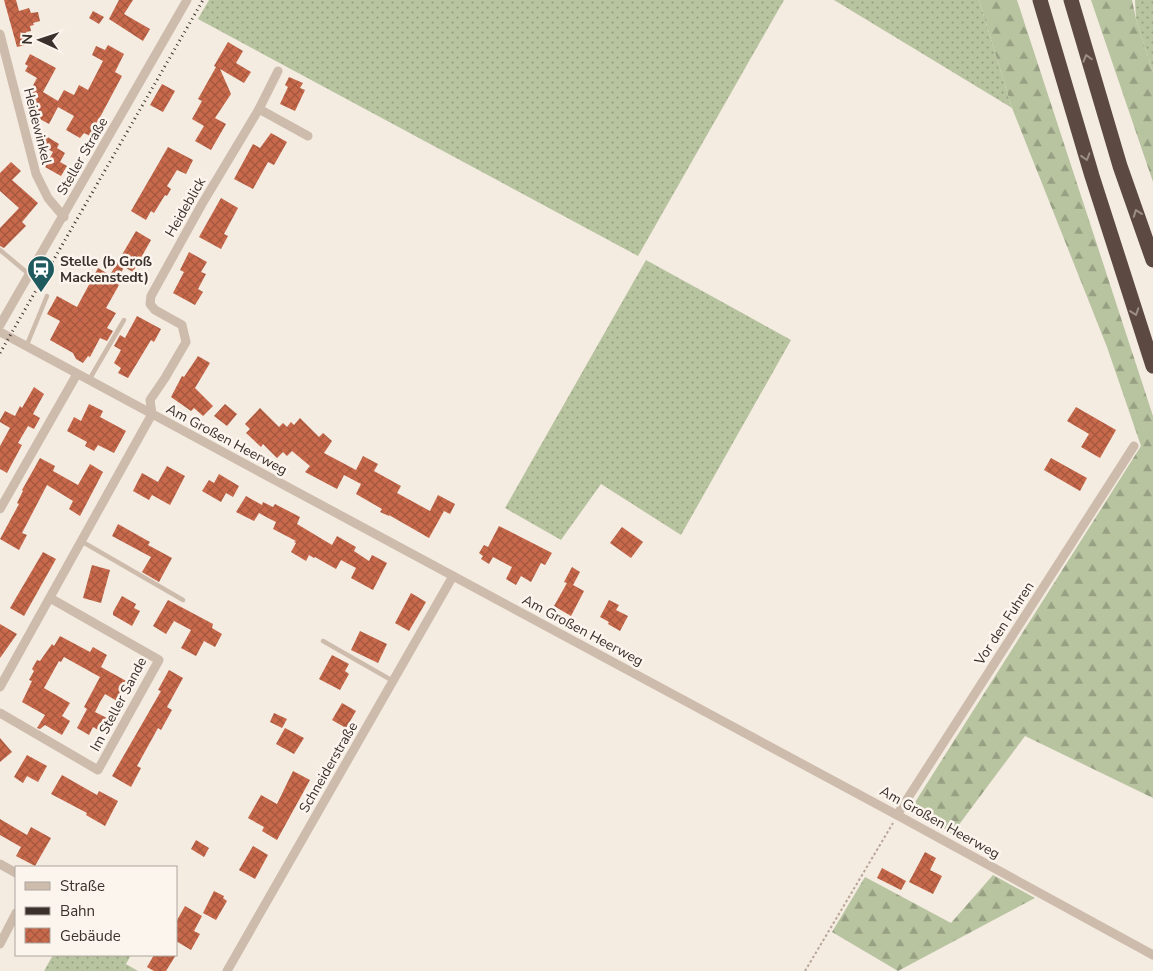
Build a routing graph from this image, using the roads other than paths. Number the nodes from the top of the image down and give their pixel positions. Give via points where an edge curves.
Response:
1 (187, 0) edge
2 (1040, 0) edge
3 (1071, 0) edge
4 (0, 34) edge
5 (278, 71) dead end
6 (259, 110) junction
7 (308, 136) dead end
8 (64, 217) junction
9 (0, 250) edge
10 (1153, 260) edge
11 (30, 275) junction
12 (48, 296) dead end
13 (124, 320) dead end
14 (0, 325) edge
15 (0, 332) edge
16 (26, 347) junction
17 (1153, 366) edge
18 (77, 374) junction
19 (89, 380) junction
20 (152, 414) junction
21 (1134, 446) dead end
22 (0, 509) edge
23 (81, 541) junction
24 (453, 576) junction
25 (50, 598) junction
26 (184, 600) dead end
27 (323, 641) dead end
28 (393, 681) junction
29 (0, 687) edge
30 (0, 713) edge
31 (898, 814) junction
32 (0, 864) edge
33 (15, 872) edge
34 (15, 915) edge
35 (0, 944) edge
36 (1153, 955) edge
37 (227, 971) edge

1 - 8 street, Steller Straße
2 -> 17 highway
10 -> 3 highway via 1117,157
4 - 8 street, Heidewinkel via 36,174 48,198
5 - 6 street, Heideblick
6 - 7 street
6 - 20 street, Heideblick via 151,296 150,304 155,310 182,325 186,342 150,400
8 - 11 street, Steller Straße
9 - 11 lane
11 - 14 street, Steller Straße
12 - 16 lane
13 - 19 lane
15 - 16 street, Am Großen Heerweg
16 - 18 street, Am Großen Heerweg
18 - 19 street, Am Großen Heerweg
18 - 22 street
19 - 20 street, Am Großen Heerweg
20 - 23 street
20 - 24 street, Am Großen Heerweg
21 - 31 street, Vor den Fuhren
23 - 25 street
23 - 26 lane
24 - 28 street, Schneiderstraße
24 - 31 street, Am Großen Heerweg
25 - 29 street
25 - 30 street, Im Steller Sande via 159,660 98,770
27 - 28 lane
28 - 37 street, Schneiderstraße
31 - 36 street, Am Großen Heerweg
32 - 33 street
34 - 35 street

